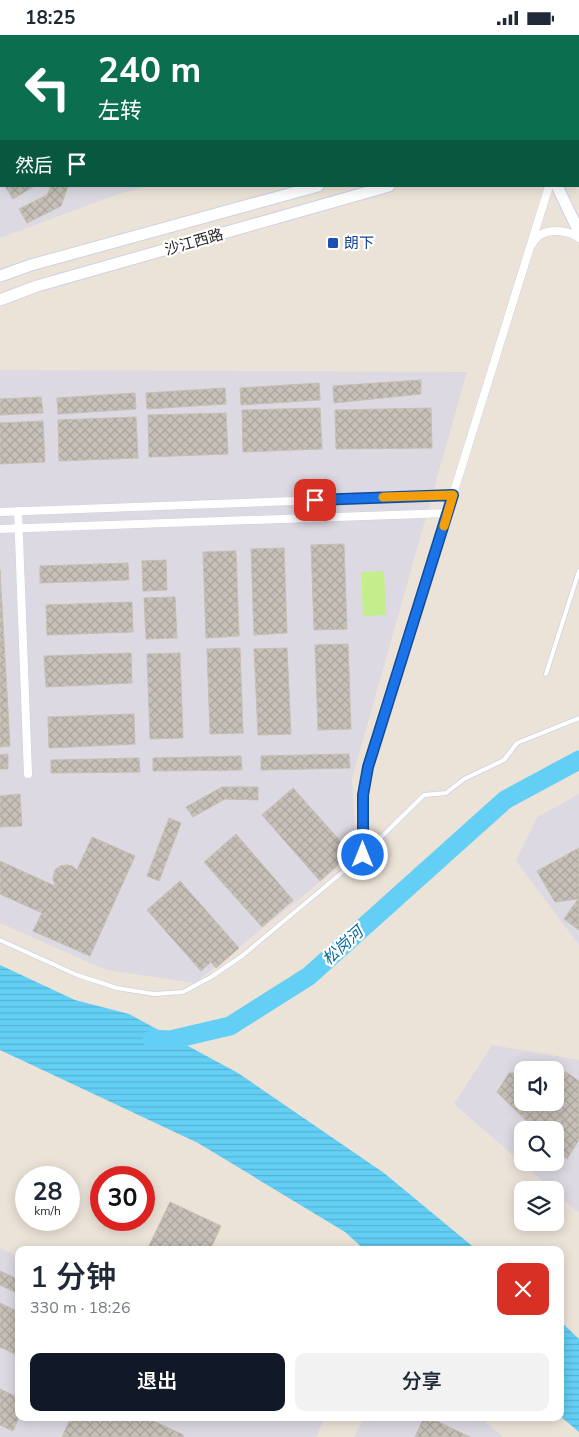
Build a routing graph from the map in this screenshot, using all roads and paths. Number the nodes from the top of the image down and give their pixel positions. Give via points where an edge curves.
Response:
1 (314, 187) edge
2 (385, 187) edge
3 (549, 187) edge
4 (556, 187) edge
5 (579, 232) edge
6 (579, 238) edge
7 (530, 245) junction
8 (0, 277) edge
9 (0, 300) edge
10 (453, 495) junction
11 (18, 511) junction
12 (0, 512) edge
13 (448, 513) junction
14 (19, 528) junction
15 (0, 529) edge
16 (579, 571) edge
17 (546, 674) dead end
18 (579, 718) edge
19 (28, 774) dead end
20 (363, 855) junction
21 (0, 940) edge

1 - 8 street, 沙江西路 via 31,265
2 - 9 street, 沙江西路 via 37,286
3 - 7 street
4 - 5 street
6 - 7 street via 563,231 550,232 540,235
7 - 10 street
10 - 11 street
10 - 13 street
11 - 12 street
11 - 14 street
13 - 14 street
13 - 20 street via 368,767 363,795
14 - 15 street
14 - 19 street
16 - 17 lane
18 - 20 lane via 517,743 504,761 464,779 446,793 424,795
20 - 21 lane via 242,955 183,992 154,994 117,988 77,975

